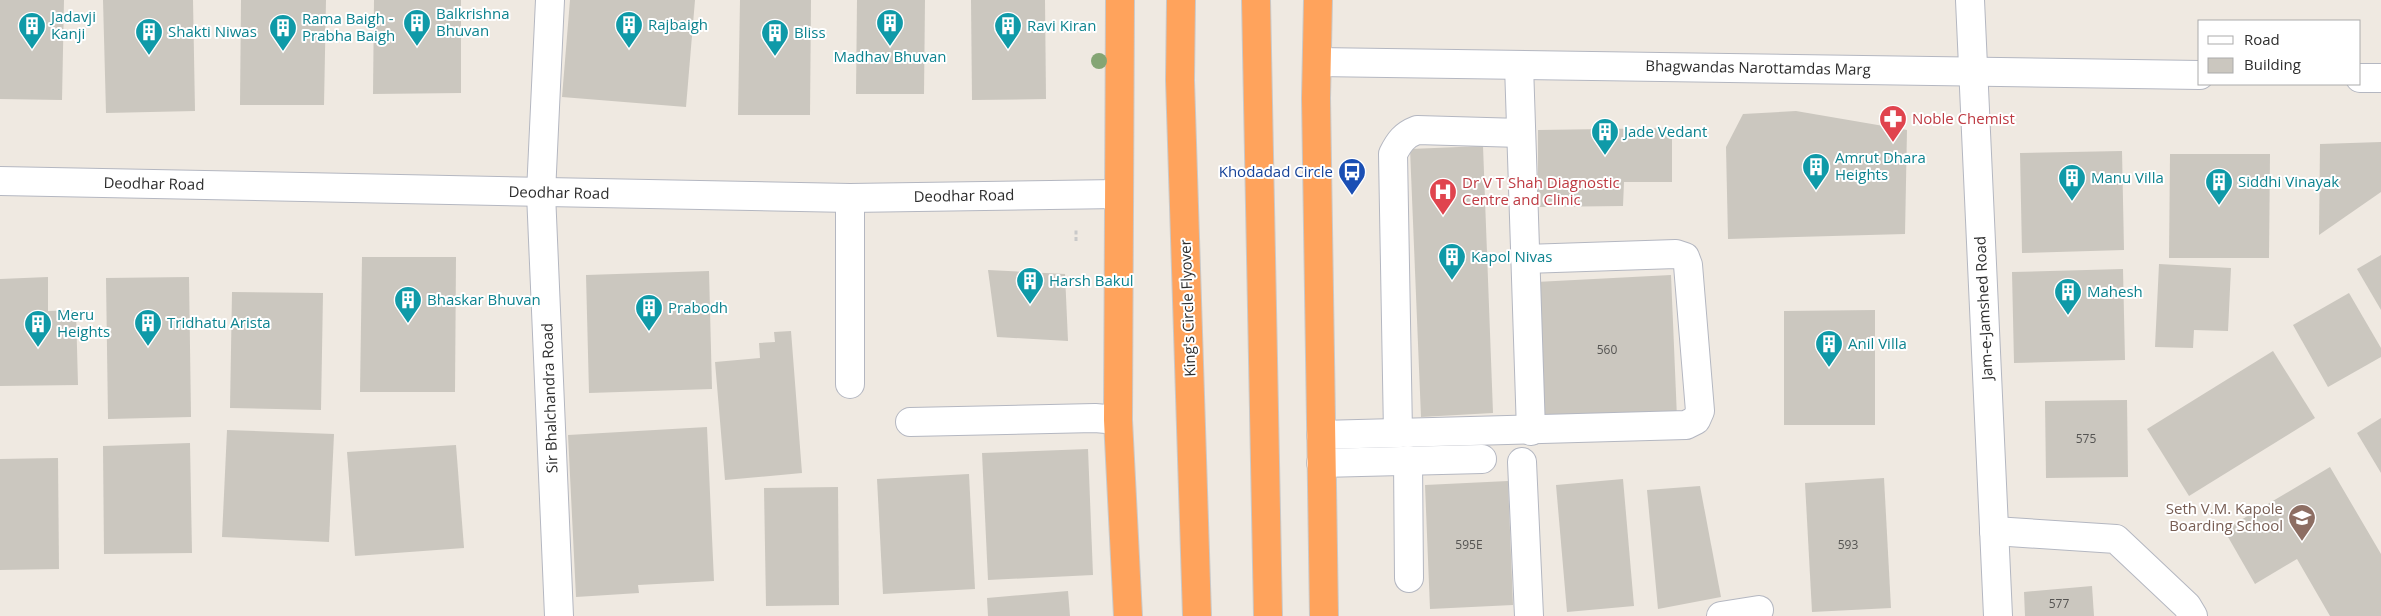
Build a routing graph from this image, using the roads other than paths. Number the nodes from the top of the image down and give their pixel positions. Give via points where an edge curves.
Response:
1 (550, 0) edge
2 (1120, 0) edge
3 (1181, 0) edge
4 (1256, 0) edge
5 (1318, 0) edge
6 (1970, 0) edge
7 (1317, 62) junction
8 (1519, 65) junction
9 (1973, 70) junction
10 (2198, 75) edge
11 (2361, 78) edge
12 (2381, 78) edge
13 (1521, 133) junction
14 (0, 181) edge
15 (541, 193) junction
16 (1118, 194) junction
17 (850, 198) junction
18 (1525, 259) junction
19 (850, 384) dead end
20 (1118, 420) junction
21 (910, 422) dead end
22 (1531, 430) junction
23 (1398, 433) junction
24 (1321, 435) junction
25 (1482, 458) dead end
26 (1408, 460) junction
27 (1522, 462) dead end
28 (1321, 463) junction
29 (1994, 530) junction
30 (1409, 578) dead end
31 (1759, 610) dead end
32 (559, 616) edge
33 (1128, 616) edge
34 (1198, 616) edge
35 (1268, 616) edge
36 (1324, 616) edge
37 (1529, 616) edge
38 (1721, 616) edge
39 (1998, 616) edge
40 (2193, 616) edge

1 - 15 street, Sir Bhalchandra Road
2 - 16 highway
3 - 34 highway, King's Circle Flyover via 1180,80
4 - 35 highway
5 - 7 highway
6 - 9 street, Jam-e-Jamshed Road
7 - 8 street, Bhagwandas Narottamdas Marg
7 - 24 highway
8 - 9 street, Bhagwandas Narottamdas Marg
8 - 13 street
9 - 10 street, Bhagwandas Narottamdas Marg
9 - 29 street, Jam-e-Jamshed Road
11 - 12 street
13 - 18 street
13 - 23 street via 1417,130 1399,142 1393,154
14 - 15 street, Deodhar Road
15 - 17 street, Deodhar Road
15 - 32 street, Sir Bhalchandra Road
16 - 17 street, Deodhar Road
16 - 20 highway
17 - 19 street
18 - 22 street
18 - 22 street via 1676,254 1685,257 1700,411 1696,420 1686,425
20 - 21 street
20 - 33 highway
22 - 23 street
23 - 24 street
24 - 28 highway
25 - 26 street
26 - 28 street
26 - 30 street
27 - 37 street
28 - 36 highway
29 - 39 street, Jam-e-Jamshed Road
29 - 40 street via 2116,539 2187,606
31 - 38 street

